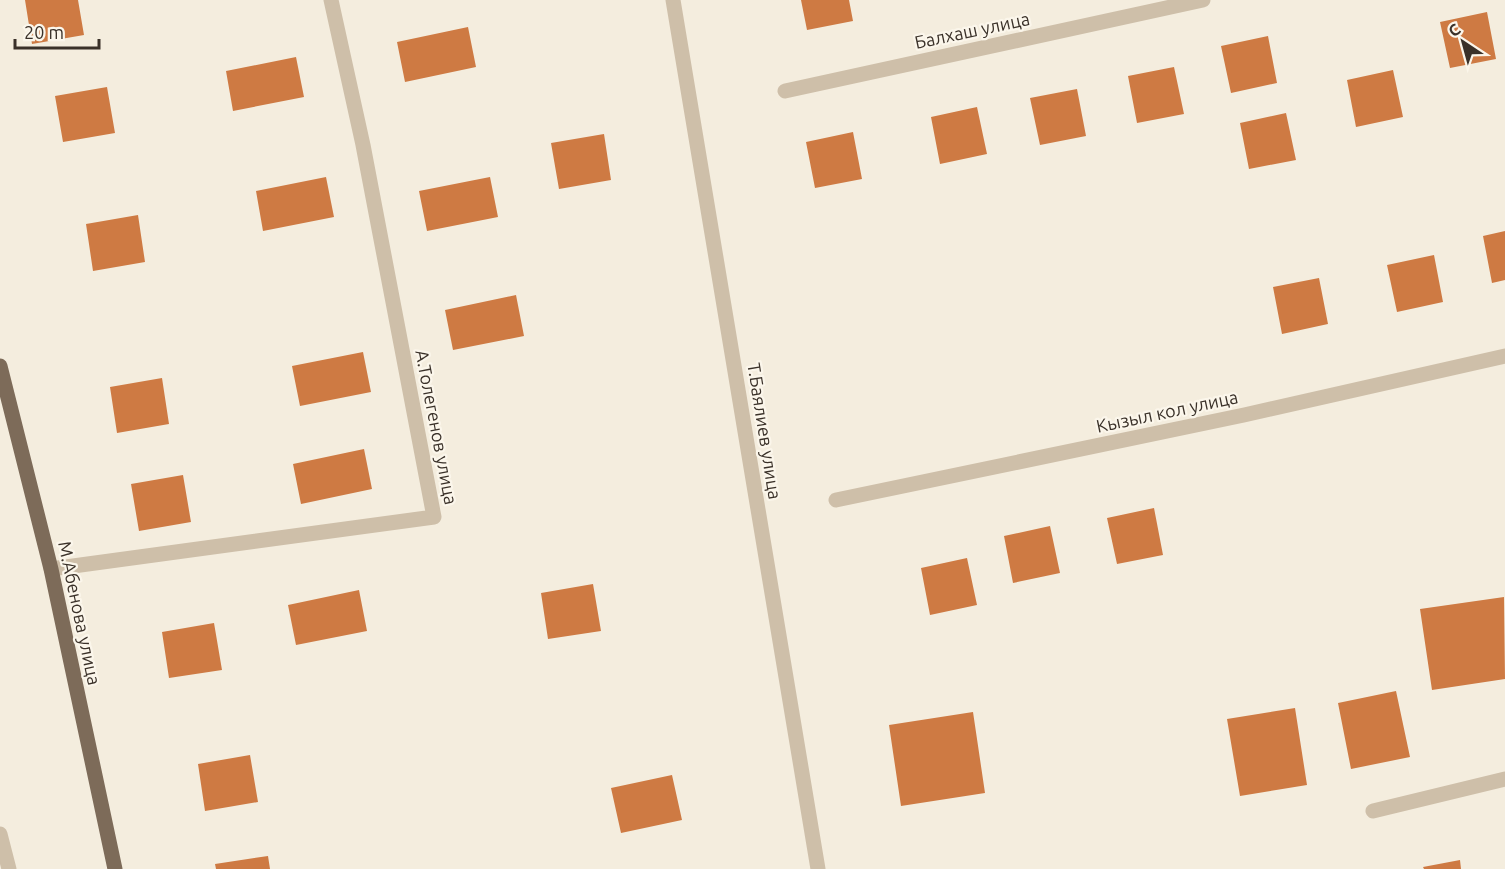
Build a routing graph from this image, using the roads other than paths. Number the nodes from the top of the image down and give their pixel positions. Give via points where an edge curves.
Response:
1 (331, 0) edge
2 (673, 0) edge
3 (1203, 0) edge
4 (785, 91) dead end
5 (1505, 356) edge
6 (0, 366) edge
7 (836, 500) dead end
8 (51, 569) junction
9 (1505, 779) edge
10 (1373, 811) dead end
11 (0, 834) edge
12 (9, 869) edge
13 (115, 869) edge
14 (818, 869) edge

1 - 8 street, А.Толегенов улица via 363,145 434,517
2 - 14 street, Т.Баялиев улица
3 - 4 street, Балхаш улица
5 - 7 street, Кызыл кол улица
6 - 8 main road, М.Абенова улица
8 - 13 main road, М.Абенова улица
9 - 10 street
11 - 12 street

